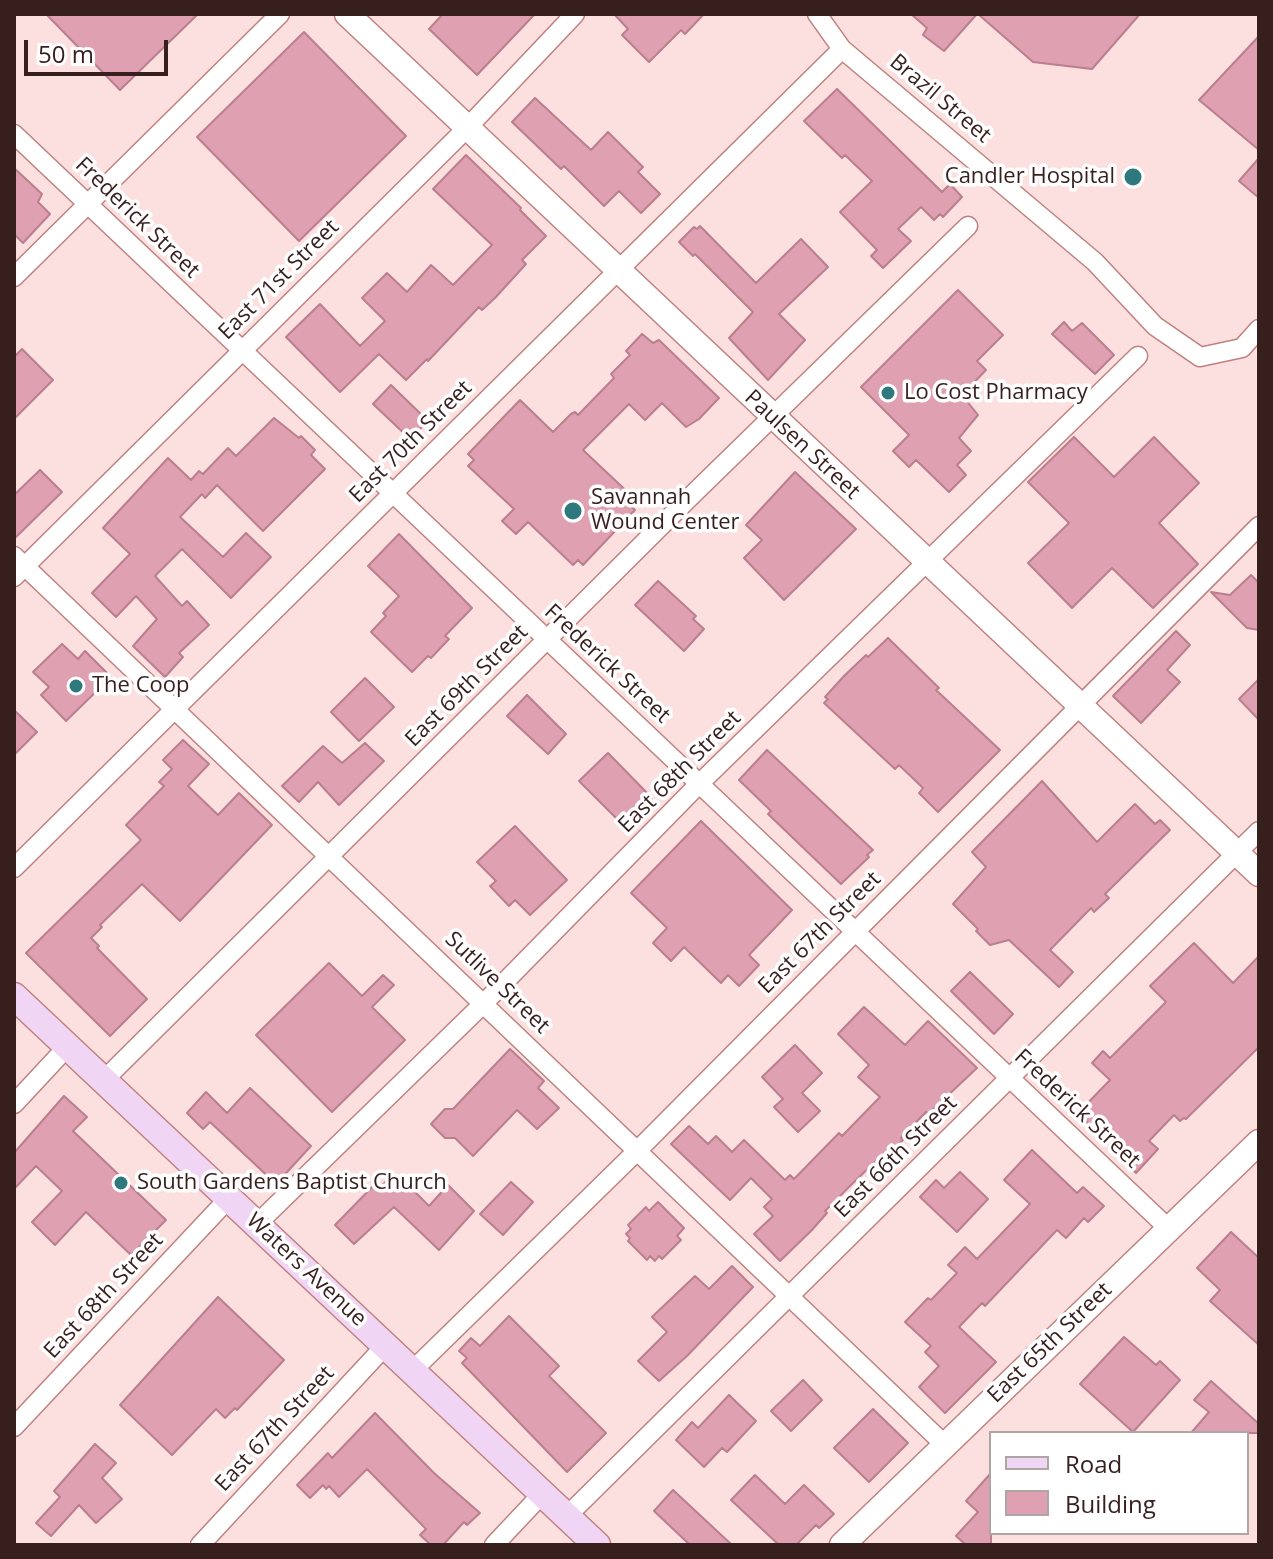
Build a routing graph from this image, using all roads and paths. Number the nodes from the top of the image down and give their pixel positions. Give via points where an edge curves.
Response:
1 (280, 14) edge
2 (347, 14) edge
3 (575, 14) edge
4 (817, 14) edge
5 (842, 49) junction
6 (467, 128) junction
7 (14, 134) edge
8 (88, 204) junction
9 (968, 226) dead end
10 (618, 271) junction
11 (14, 277) edge
12 (1259, 329) edge
13 (242, 351) junction
14 (1138, 356) dead end
15 (772, 417) junction
16 (393, 494) junction
17 (1259, 526) edge
18 (927, 564) junction
19 (18, 566) edge
20 (547, 640) junction
21 (1080, 706) junction
22 (175, 709) junction
23 (699, 784) junction
24 (1259, 831) edge
25 (1237, 853) junction
26 (329, 856) junction
27 (14, 868) edge
28 (1259, 874) edge
29 (855, 932) junction
30 (14, 996) edge
31 (484, 1003) junction
32 (68, 1046) junction
33 (1010, 1078) junction
34 (104, 1080) junction
35 (14, 1104) edge
36 (1259, 1142) edge
37 (638, 1150) junction
38 (229, 1198) junction
39 (257, 1224) junction
40 (1168, 1228) junction
41 (790, 1295) junction
42 (386, 1345) junction
43 (412, 1371) junction
44 (14, 1427) edge
45 (945, 1445) junction
46 (543, 1493) junction
47 (567, 1516) junction
48 (200, 1545) edge
49 (494, 1545) edge
50 (597, 1545) edge
51 (842, 1545) edge

1 - 8 street
2 - 6 street, Paulsen Street
3 - 6 street, East 71st Street
4 - 5 street, Brazil Street
5 - 10 street, East 70th Street
5 - 12 street, Brazil Street via 1095,262 1155,326 1200,357 1242,348
6 - 10 street, Paulsen Street
6 - 13 street, East 71st Street
7 - 8 street, Frederick Street
8 - 11 street
8 - 13 street, Frederick Street
9 - 15 street, East 69th Street
10 - 15 street, Paulsen Street
10 - 16 street, East 70th Street
13 - 16 street, Frederick Street
13 - 19 street, East 71st Street
14 - 18 street, East 68th Street
15 - 18 street, Paulsen Street
15 - 20 street, East 69th Street
16 - 20 street, Frederick Street
16 - 22 street, East 70th Street
17 - 21 street, East 67th Street
18 - 21 street, Paulsen Street
18 - 23 street, East 68th Street
19 - 22 street, Sutlive Street
20 - 23 street, Frederick Street
20 - 26 street, East 69th Street
21 - 25 street, Paulsen Street
21 - 29 street, East 67th Street
22 - 26 street, Sutlive Street
22 - 27 street, East 70th Street
23 - 29 street, Frederick Street
23 - 31 street, East 68th Street
24 - 25 street, East 66th Street
25 - 28 street, Paulsen Street
25 - 33 street, East 66th Street
26 - 31 street, Sutlive Street
26 - 34 street, East 69th Street
29 - 33 street, Frederick Street
29 - 37 street, East 67th Street
30 - 32 main road, Waters Avenue
31 - 37 street, Sutlive Street
31 - 39 street, East 68th Street
32 - 34 main road, Waters Avenue
32 - 35 street
33 - 40 street, Frederick Street
33 - 41 street, East 66th Street
34 - 38 main road, Waters Avenue
36 - 40 street, East 65th Street
37 - 41 street, Sutlive Street
37 - 43 street, East 67th Street
38 - 39 main road, Waters Avenue
38 - 44 street, East 68th Street
39 - 42 main road, Waters Avenue
40 - 45 street, East 65th Street
41 - 45 street, Sutlive Street
41 - 47 street, East 66th Street
42 - 43 main road, Waters Avenue
42 - 48 street, East 67th Street
43 - 46 main road, Waters Avenue
45 - 51 street, East 65th Street
46 - 47 main road, Waters Avenue
46 - 49 street
47 - 50 main road, Waters Avenue

